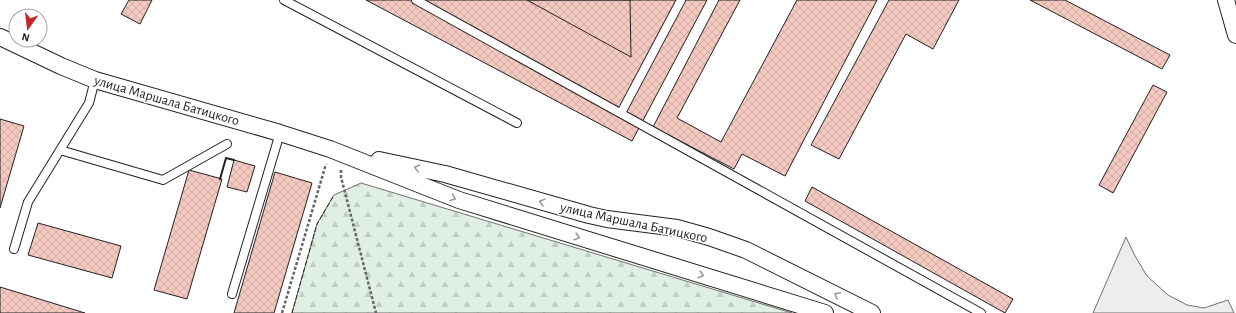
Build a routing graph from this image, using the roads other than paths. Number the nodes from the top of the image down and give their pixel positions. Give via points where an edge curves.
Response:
1 (284, 0) edge
2 (416, 0) edge
3 (681, 0) edge
4 (1226, 0) edge
5 (1236, 35) edge
6 (0, 37) edge
7 (95, 80) junction
8 (621, 113) junction
9 (517, 123) dead end
10 (280, 133) junction
11 (227, 144) dead end
12 (60, 150) junction
13 (334, 150) junction
14 (14, 249) dead end
15 (232, 294) dead end
16 (825, 313) edge
17 (872, 313) edge
18 (981, 313) edge

1 - 9 lane
2 - 8 lane
3 - 8 lane
4 - 5 street
6 - 7 street, улица Маршала Батицкого
7 - 10 street, улица Маршала Батицкого
7 - 12 lane via 89,103
8 - 18 lane
10 - 13 street, улица Маршала Батицкого
10 - 15 lane
11 - 12 lane via 163,180
12 - 14 lane via 28,202
13 -> 16 street, улица Маршала Батицкого via 459,200
17 -> 13 street, улица Маршала Батицкого via 758,256 709,237 677,228 589,215 445,174

